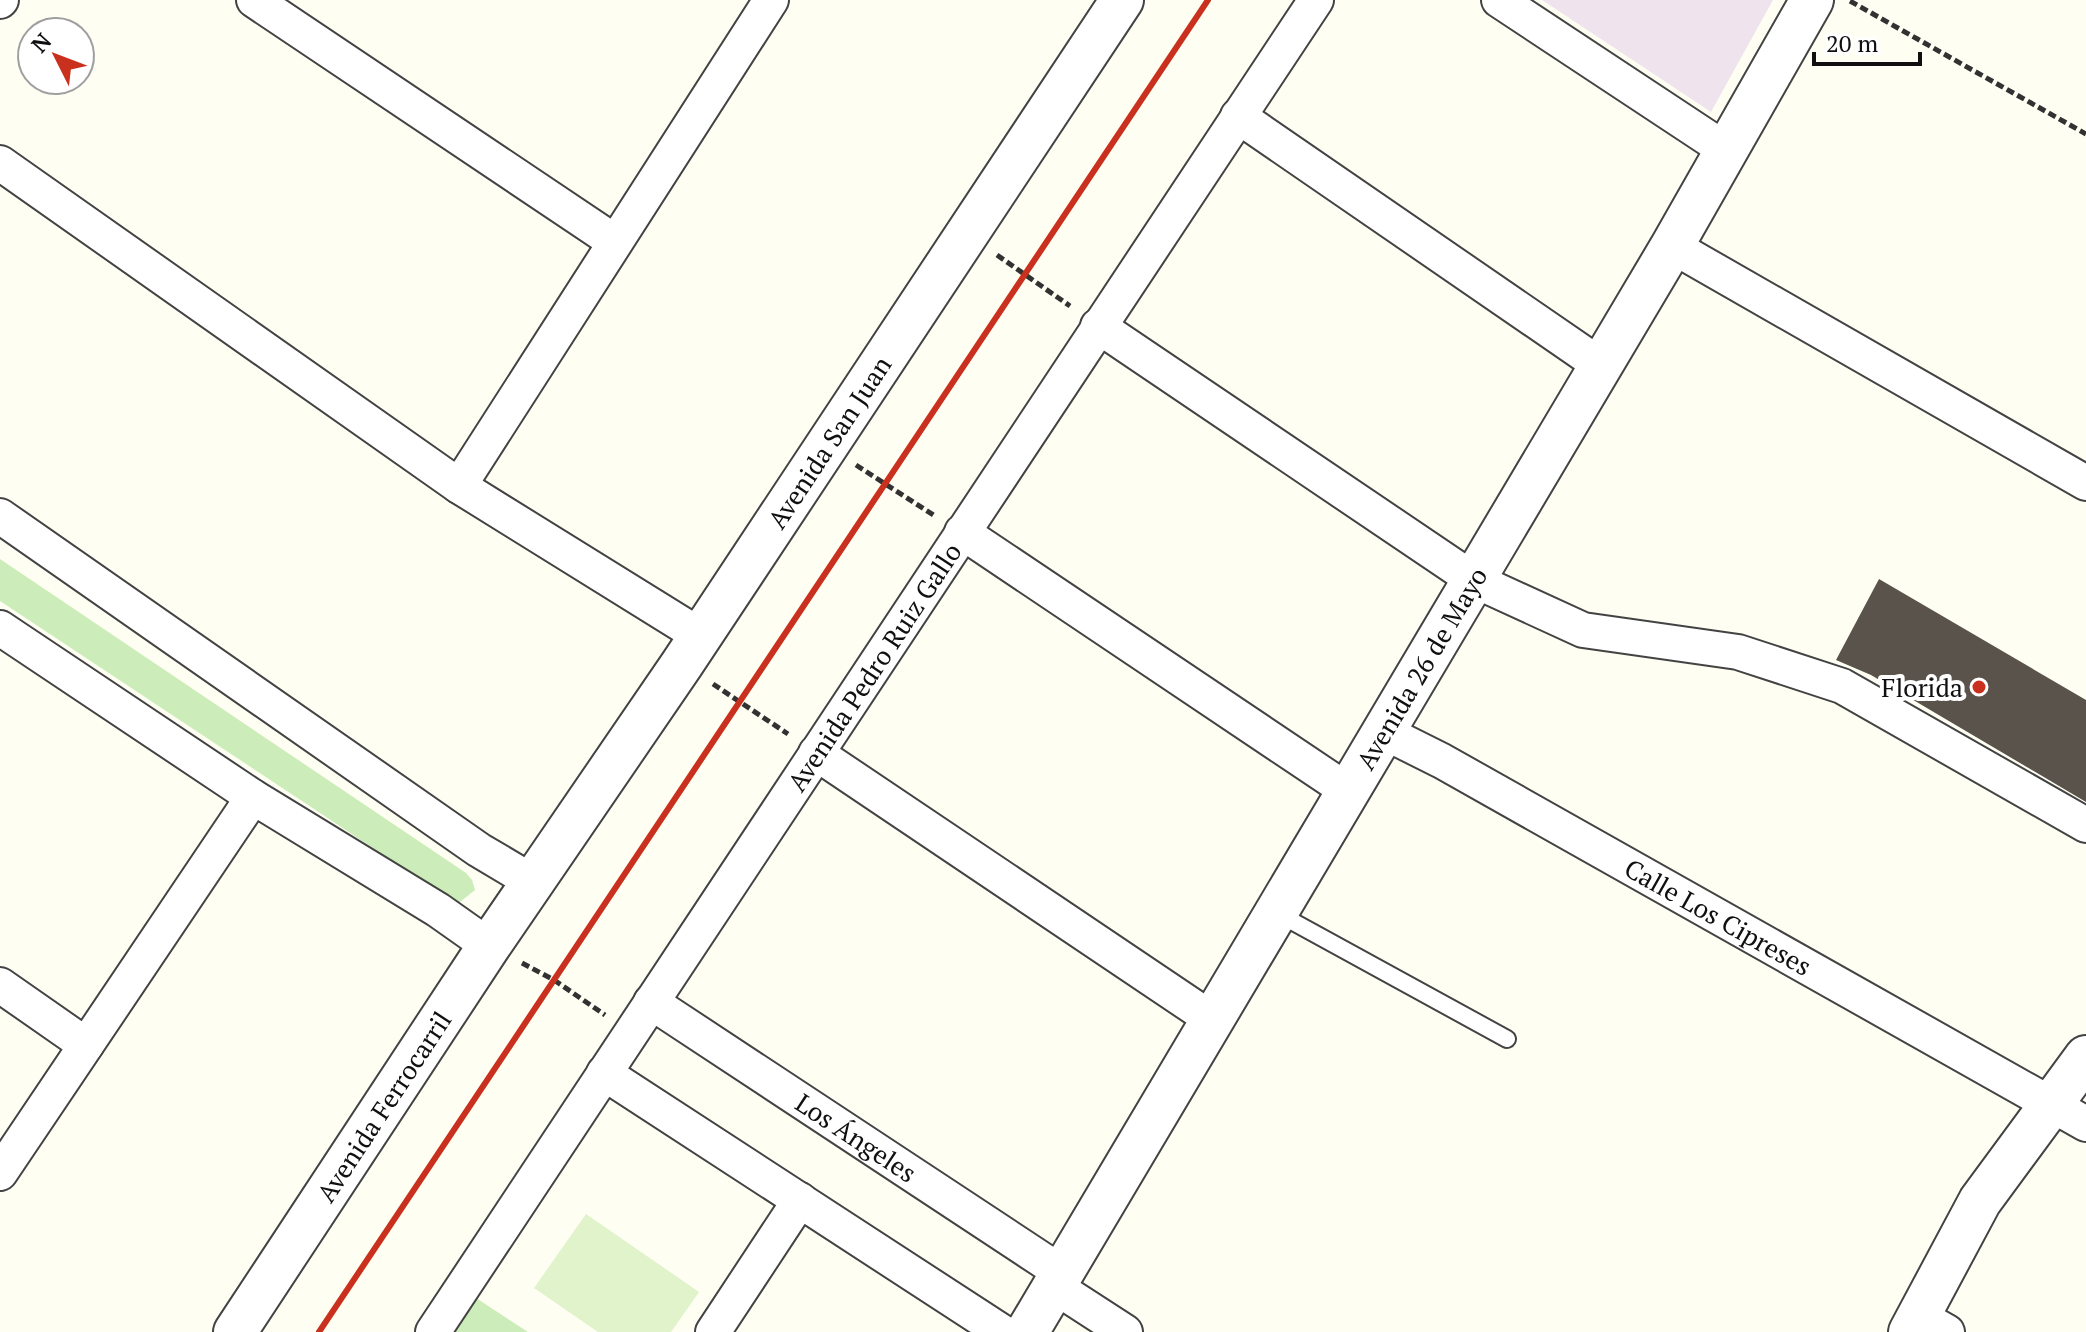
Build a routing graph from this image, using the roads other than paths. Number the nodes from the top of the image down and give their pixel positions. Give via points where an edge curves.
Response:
1 (254, 0) edge
2 (1122, 0) edge
3 (1316, 0) edge
4 (1499, 0) edge
5 (1812, 0) edge
6 (761, 4) edge
7 (1238, 116) junction
8 (1726, 150) junction
9 (0, 163) edge
10 (615, 242) junction
11 (1672, 246) junction
12 (1098, 326) junction
13 (1600, 365) junction
14 (2086, 483) edge
15 (459, 486) junction
16 (0, 516) edge
17 (962, 532) junction
18 (1474, 580) junction
19 (0, 628) edge
20 (690, 650) junction
21 (1384, 732) junction
22 (816, 753) junction
23 (1348, 791) junction
24 (253, 797) junction
25 (2086, 825) edge
26 (533, 882) junction
27 (1276, 912) junction
28 (489, 946) junction
29 (0, 985) edge
30 (651, 1002) junction
31 (1213, 1020) junction
32 (1507, 1039) dead end
33 (86, 1045) junction
34 (2086, 1057) edge
35 (604, 1073) junction
36 (2069, 1114) edge
37 (0, 1173) edge
38 (800, 1200) junction
39 (1058, 1279) junction
40 (1924, 1326) edge
41 (235, 1332) edge
42 (433, 1332) edge
43 (713, 1332) edge
44 (1002, 1332) edge
45 (1027, 1332) edge
46 (1125, 1332) edge

1 - 10 street
2 - 20 street, Avenida San Juan
3 - 7 street, Avenida Pedro Ruiz Gallo
4 - 8 street
5 - 8 street, Avenida 26 de Mayo
6 - 10 street
7 - 12 street, Avenida Pedro Ruiz Gallo
7 - 13 street
8 - 11 street, Avenida 26 de Mayo
9 - 15 street
10 - 15 street
11 - 13 street, Avenida 26 de Mayo
11 - 14 street
12 - 17 street, Avenida Pedro Ruiz Gallo
12 - 18 street
13 - 18 street, Avenida 26 de Mayo
15 - 20 street
16 - 26 street via 479,850
17 - 22 street, Avenida Pedro Ruiz Gallo
17 - 23 street
18 - 21 street, Avenida 26 de Mayo
18 - 25 street via 1583,630 1738,652 1842,686
19 - 24 street
20 - 26 street, Avenida San Juan
21 - 23 street, Avenida 26 de Mayo
21 - 36 street, Calle Los Cipreses
22 - 30 street, Avenida Pedro Ruiz Gallo
22 - 31 street
23 - 27 street, Avenida 26 de Mayo
24 - 28 street
24 - 33 street
26 - 28 street, Avenida Ferrocarril
27 - 31 street, Avenida 26 de Mayo
27 - 32 lane
28 - 41 street, Avenida Ferrocarril
29 - 33 street
30 - 35 street, Avenida Pedro Ruiz Gallo
30 - 39 street, Los Ángeles
31 - 39 street, Avenida 26 de Mayo
33 - 37 street
34 - 36 street
35 - 38 street
35 - 42 street, Avenida Pedro Ruiz Gallo
36 - 40 street via 1980,1201
38 - 43 street
38 - 44 street
39 - 45 street, Avenida 26 de Mayo
39 - 46 street, Los Ángeles

